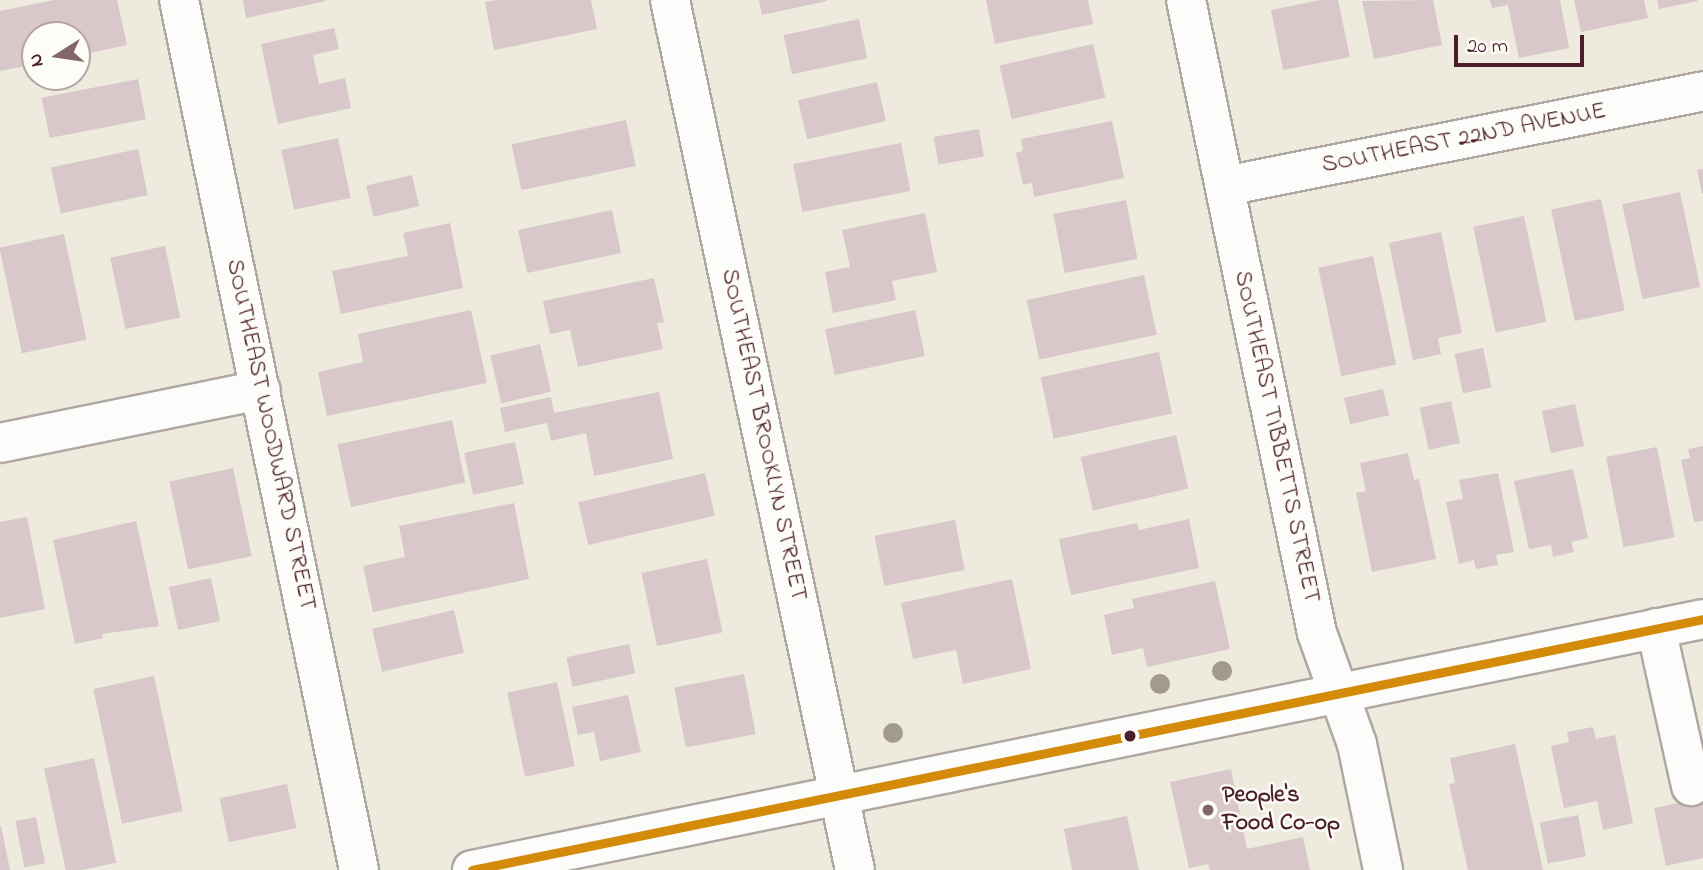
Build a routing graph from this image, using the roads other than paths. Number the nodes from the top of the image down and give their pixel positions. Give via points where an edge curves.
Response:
1 (179, 0) edge
2 (670, 0) edge
3 (1186, 0) edge
4 (1703, 91) edge
5 (1225, 186) junction
6 (261, 390) junction
7 (0, 443) edge
8 (1703, 619) edge
9 (1656, 628) junction
10 (1339, 691) junction
11 (1691, 786) dead end
12 (838, 793) junction
13 (359, 870) edge
14 (472, 870) edge
15 (855, 870) edge
16 (1383, 870) edge

1 - 6 street, SOUTHEAST WOODWARD STREET
2 - 12 street, SOUTHEAST BROOKLYN STREET
3 - 5 street, SOUTHEAST TIBBETTS STREET
4 - 5 street, SOUTHEAST 22ND AVENUE
5 - 10 street, SOUTHEAST TIBBETTS STREET via 1317,633
6 - 7 street
6 - 13 street, SOUTHEAST WOODWARD STREET
8 - 9 street
9 - 10 street
9 - 11 street
10 - 12 street
10 - 16 street, SOUTHEAST TIBBETTS STREET via 1357,744
12 - 14 street
12 - 15 street, SOUTHEAST BROOKLYN STREET

